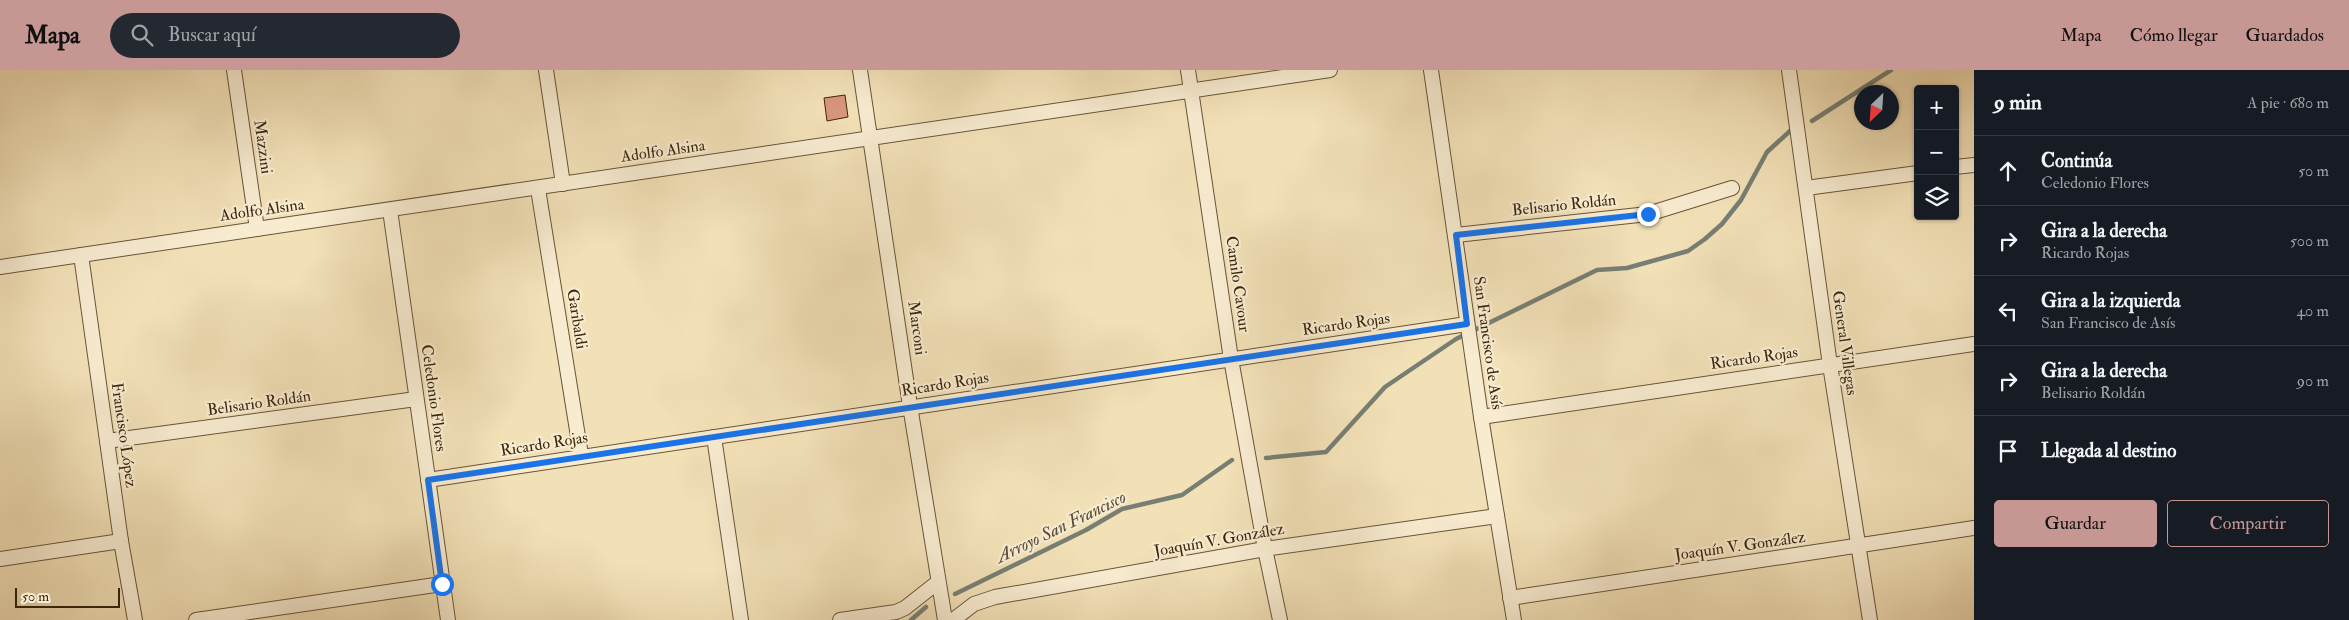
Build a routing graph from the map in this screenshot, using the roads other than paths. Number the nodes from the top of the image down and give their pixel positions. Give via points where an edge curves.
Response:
1 (234, 70) edge
2 (546, 70) edge
3 (860, 70) edge
4 (1188, 70) edge
5 (1330, 70) edge
6 (1431, 70) edge
7 (1789, 70) edge
8 (1192, 90) junction
9 (872, 138) junction
10 (1974, 165) edge
11 (1959, 167) edge
12 (1914, 174) edge
13 (563, 184) junction
14 (1732, 188) dead end
15 (1806, 188) junction
16 (538, 189) junction
17 (390, 210) junction
18 (257, 228) junction
19 (1456, 235) junction
20 (81, 255) junction
21 (0, 267) edge
22 (1468, 331) junction
23 (1974, 344) edge
24 (1232, 358) junction
25 (1830, 365) junction
26 (416, 399) junction
27 (910, 406) junction
28 (1481, 417) junction
29 (714, 437) junction
30 (107, 441) junction
31 (581, 456) junction
32 (428, 480) junction
33 (1497, 516) junction
34 (1974, 528) edge
35 (121, 541) junction
36 (1860, 546) junction
37 (1265, 549) junction
38 (0, 559) edge
39 (938, 582) junction
40 (442, 584) junction
41 (1510, 598) junction
42 (1278, 619) edge
43 (135, 620) edge
44 (196, 620) edge
45 (448, 620) edge
46 (741, 620) edge
47 (840, 620) edge
48 (945, 620) edge
49 (953, 620) edge
50 (1514, 620) edge
51 (1870, 620) edge

1 - 18 street, Mazzini
2 - 13 street
3 - 9 street, Marconi
4 - 8 street, Camilo Cavour
5 - 8 street, Adolfo Alsina
6 - 19 street, San Francisco de Asís
7 - 15 street, General Villegas
8 - 9 street, Adolfo Alsina
8 - 24 street, Camilo Cavour
9 - 13 street, Adolfo Alsina
9 - 27 street, Marconi
10 - 11 street
12 - 15 street
13 - 16 street, Adolfo Alsina
14 - 19 street, Belisario Roldán via 1648,214
15 - 25 street, General Villegas
16 - 17 street, Adolfo Alsina
16 - 31 street, Garibaldi
17 - 18 street, Adolfo Alsina
17 - 26 street, Celedonio Flores
18 - 20 street, Adolfo Alsina
19 - 22 street, San Francisco de Asís
20 - 21 street, Adolfo Alsina
20 - 30 street, Francisco López
22 - 24 street, Ricardo Rojas
22 - 28 street, San Francisco de Asís
23 - 25 street, Ricardo Rojas
24 - 27 street, Ricardo Rojas
24 - 37 street, Camilo Cavour
25 - 28 street, Ricardo Rojas
25 - 36 street, General Villegas
26 - 30 street, Belisario Roldán
26 - 32 street, Celedonio Flores
27 - 29 street, Ricardo Rojas
27 - 39 street, Marconi
28 - 33 street, San Francisco de Asís
29 - 31 street, Ricardo Rojas
29 - 46 street
30 - 35 street, Francisco López
31 - 32 street, Ricardo Rojas
32 - 40 street, Celedonio Flores
33 - 37 street, Joaquín V. González
33 - 41 street, San Francisco de Asís
34 - 36 street, Joaquín V. González
35 - 38 street
35 - 43 street, Francisco López
36 - 41 street, Joaquín V. González
36 - 51 street, General Villegas
37 - 42 street, Camilo Cavour
37 - 49 street, Joaquín V. González via 995,597 974,604
39 - 47 street via 896,612
39 - 48 street, Marconi
40 - 44 street
40 - 45 street, Celedonio Flores
41 - 50 street, San Francisco de Asís

